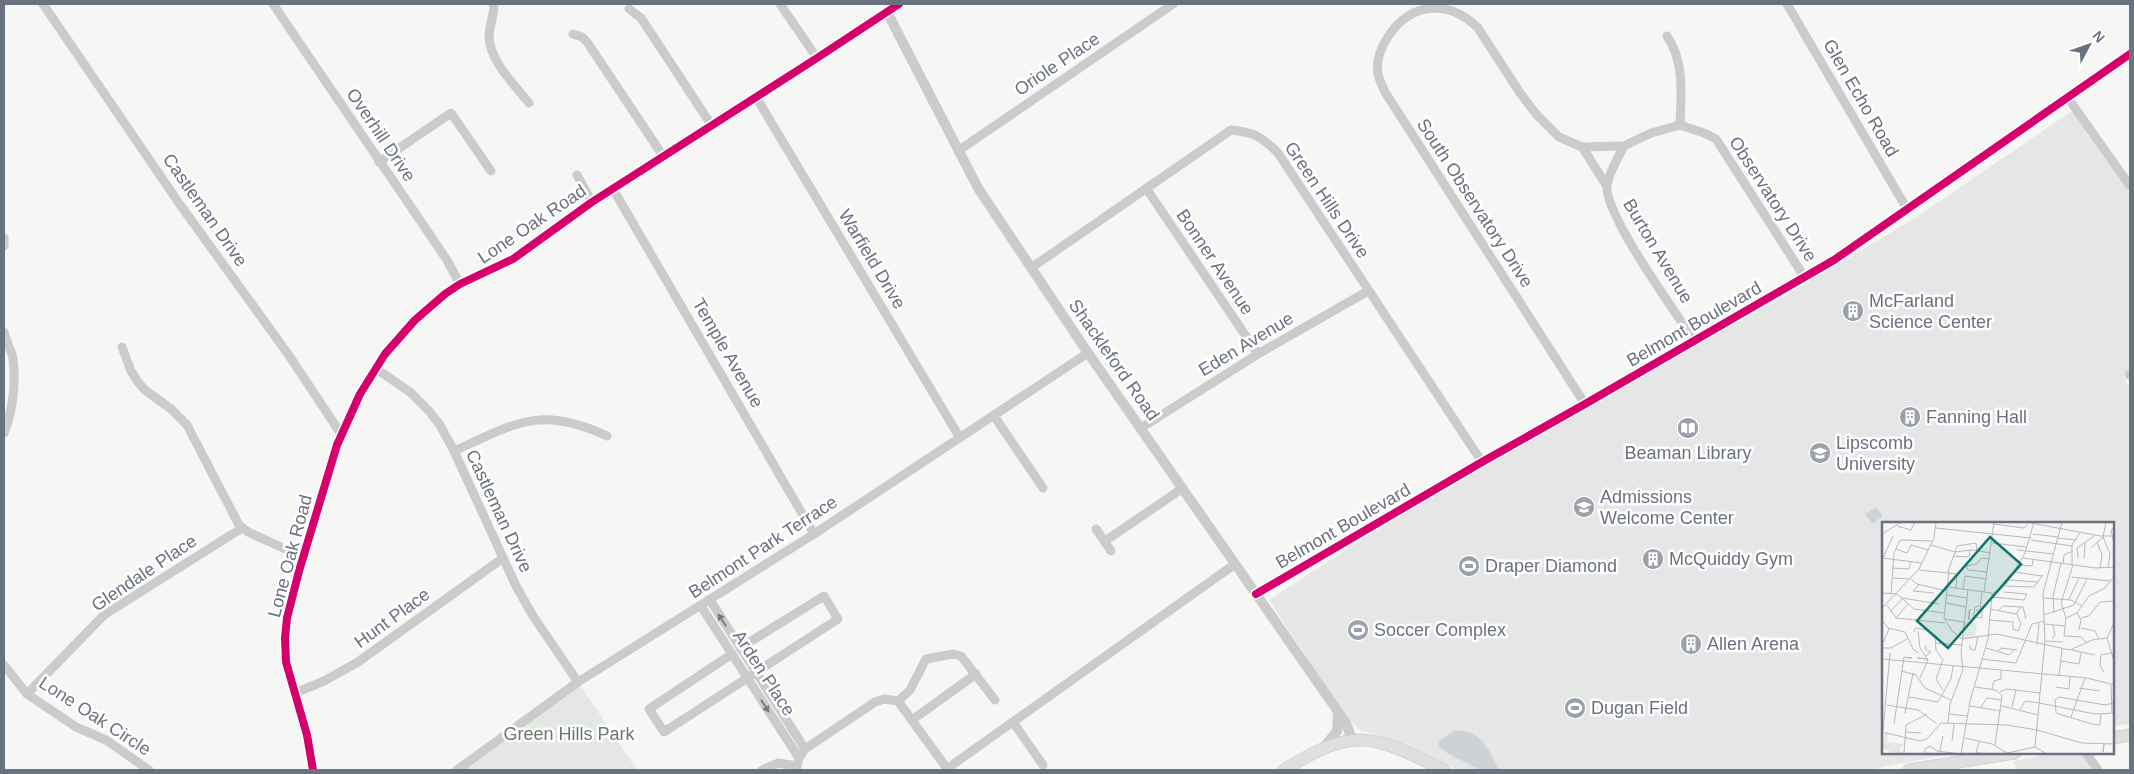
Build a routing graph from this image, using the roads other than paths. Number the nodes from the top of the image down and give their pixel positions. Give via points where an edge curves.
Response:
1 (43, 4) edge
2 (273, 4) edge
3 (493, 4) edge
4 (780, 4) edge
5 (899, 4) edge
6 (1173, 4) edge
7 (1787, 4) edge
8 (629, 9) dead end
9 (887, 12) junction
10 (573, 34) dead end
11 (1667, 36) dead end
12 (2130, 54) edge
13 (817, 58) junction
14 (756, 97) junction
15 (2068, 98) junction
16 (529, 103) dead end
17 (712, 126) junction
18 (1680, 126) junction
19 (1624, 146) junction
20 (1582, 147) junction
21 (958, 151) junction
22 (663, 156) junction
23 (380, 162) junction
24 (491, 172) dead end
25 (577, 175) dead end
26 (1607, 186) junction
27 (2130, 186) edge
28 (1146, 188) junction
29 (613, 189) junction
30 (592, 202) junction
31 (1906, 209) junction
32 (4, 238) edge
33 (4, 246) edge
34 (1031, 268) junction
35 (1805, 278) junction
36 (460, 284) junction
37 (1368, 291) junction
38 (4, 332) edge
39 (1695, 342) junction
40 (122, 347) dead end
41 (1088, 353) junction
42 (1258, 354) junction
43 (375, 368) junction
44 (1585, 404) junction
45 (994, 416) junction
46 (1141, 428) junction
47 (4, 433) edge
48 (341, 434) junction
49 (607, 436) dead end
50 (960, 438) junction
51 (454, 452) junction
52 (1482, 462) junction
53 (1043, 488) dead end
54 (1183, 488) junction
55 (242, 528) junction
56 (1096, 528) dead end
57 (814, 534) junction
58 (1105, 541) junction
59 (1111, 551) dead end
60 (303, 557) junction
61 (502, 558) junction
62 (1235, 564) junction
63 (1256, 594) junction
64 (710, 600) junction
65 (701, 606) junction
66 (740, 648) junction
67 (732, 654) junction
68 (4, 666) edge
69 (756, 672) junction
70 (976, 674) junction
71 (747, 678) junction
72 (578, 682) junction
73 (295, 693) junction
74 (27, 694) junction
75 (995, 700) dead end
76 (898, 701) junction
77 (1338, 712) junction
78 (912, 720) junction
79 (1013, 722) junction
80 (2130, 735) edge
81 (2114, 738) edge
82 (1352, 740) junction
83 (1325, 746) junction
84 (806, 749) junction
85 (2009, 754) edge
86 (2087, 754) edge
87 (797, 765) edge
88 (1043, 765) dead end
89 (948, 769) edge
90 (149, 770) edge
91 (314, 770) edge
92 (456, 770) edge
93 (762, 770) edge
94 (1284, 770) edge
95 (1444, 770) edge
96 (1912, 770) edge
97 (2098, 770) edge

1 - 48 street, Castleman Drive
2 - 23 street, Overhill Drive
3 - 16 street via 489,35 491,49 497,62
4 - 13 street
5 - 9 street, Lone Oak Road
6 - 21 street, Oriole Place
7 - 31 street, Glen Echo Road
8 - 17 street via 641,18
9 - 13 street, Lone Oak Road
9 - 21 street, Shackleford Road
10 - 22 street via 582,36 587,42
11 - 18 street via 1681,76
12 - 15 street, Belmont Boulevard
13 - 14 street, Lone Oak Road
14 - 17 street, Lone Oak Road
14 - 50 street, Warfield Drive
15 - 27 street
15 - 31 street, Belmont Boulevard
17 - 22 street, Lone Oak Road
18 - 19 street via 1650,133
18 - 35 street, Observatory Drive via 1716,139
19 - 20 street
19 - 26 street, Burton Avenue
20 - 26 street
20 - 44 street, South Observatory Drive via 1559,137 1537,115 1478,28 1466,16 1431,8 1414,11 1396,25 1381,46 1378,73 1385,92
21 - 34 street, Shackleford Road via 978,188
22 - 29 street, Lone Oak Road
23 - 24 street via 451,113
23 - 36 street, Overhill Drive
25 - 30 street
26 - 39 street, Burton Avenue via 1611,207 1624,232
28 - 34 street, Green Hills Drive
28 - 37 street, Green Hills Drive via 1231,130 1250,131 1278,153
28 - 42 street, Bonner Avenue
29 - 30 street, Lone Oak Road
29 - 57 street, Temple Avenue
30 - 36 street, Lone Oak Road via 513,259
31 - 35 street, Belmont Boulevard
32 - 33 street
34 - 41 street, Shackleford Road
35 - 39 street, Belmont Boulevard
36 - 43 street, Lone Oak Road via 415,320
37 - 42 street, Eden Avenue
37 - 52 street, Green Hills Drive
38 - 47 street via 13,357 11,405
39 - 44 street, Belmont Boulevard
40 - 55 street via 138,382 187,425
41 - 45 street, Belmont Park Terrace
41 - 46 street, Shackleford Road
42 - 46 street, Eden Avenue
43 - 48 street, Lone Oak Road
43 - 51 street, Castleman Drive via 410,392 429,411
44 - 52 street, Belmont Boulevard
45 - 50 street, Belmont Park Terrace
45 - 53 street
46 - 54 street, Shackleford Road
48 - 60 street, Lone Oak Road
49 - 51 street via 570,421 532,420 513,425
50 - 57 street, Belmont Park Terrace
51 - 61 street, Castleman Drive
52 - 63 street, Belmont Boulevard
54 - 58 street
54 - 62 street, Shackleford Road
55 - 60 street
55 - 74 street, Glendale Place via 104,615
56 - 58 street
57 - 64 street, Belmont Park Terrace
58 - 59 street
60 - 73 street, Lone Oak Road via 285,631 286,662
61 - 72 street, Castleman Drive via 533,616
61 - 73 street, Hunt Place via 358,662
62 - 63 street, Shackleford Road
62 - 79 street
63 - 77 street, Shackleford Road
64 - 65 street, Belmont Park Terrace
66 -> 64 street, Arden Place
65 - 67 street, Arden Place
65 - 72 street, Belmont Park Terrace
66 - 69 street, Arden Place
66 - 69 street via 824,596 838,620
67 - 71 street, Arden Place
67 - 71 street via 649,708 664,732
68 - 74 street, Lone Oak Circle
69 - 71 street
69 - 84 street, Arden Place
70 - 75 street
70 - 76 street via 958,654 929,657 910,690
70 - 78 street
71 -> 87 street, Arden Place
72 - 92 street, Belmont Park Terrace
73 - 91 street, Lone Oak Road
74 - 90 street, Lone Oak Circle via 76,727 106,740
76 - 78 street
76 - 84 street via 884,699 875,702
77 - 82 street, Shackleford Road
77 - 83 street via 1337,731
78 - 89 street
79 - 88 street
79 - 89 street
80 - 81 main road
82 - 83 main road
82 - 95 main road via 1388,744
83 - 94 main road
84 - 87 street
85 - 96 main road
86 - 97 street
87 - 93 street via 778,763

